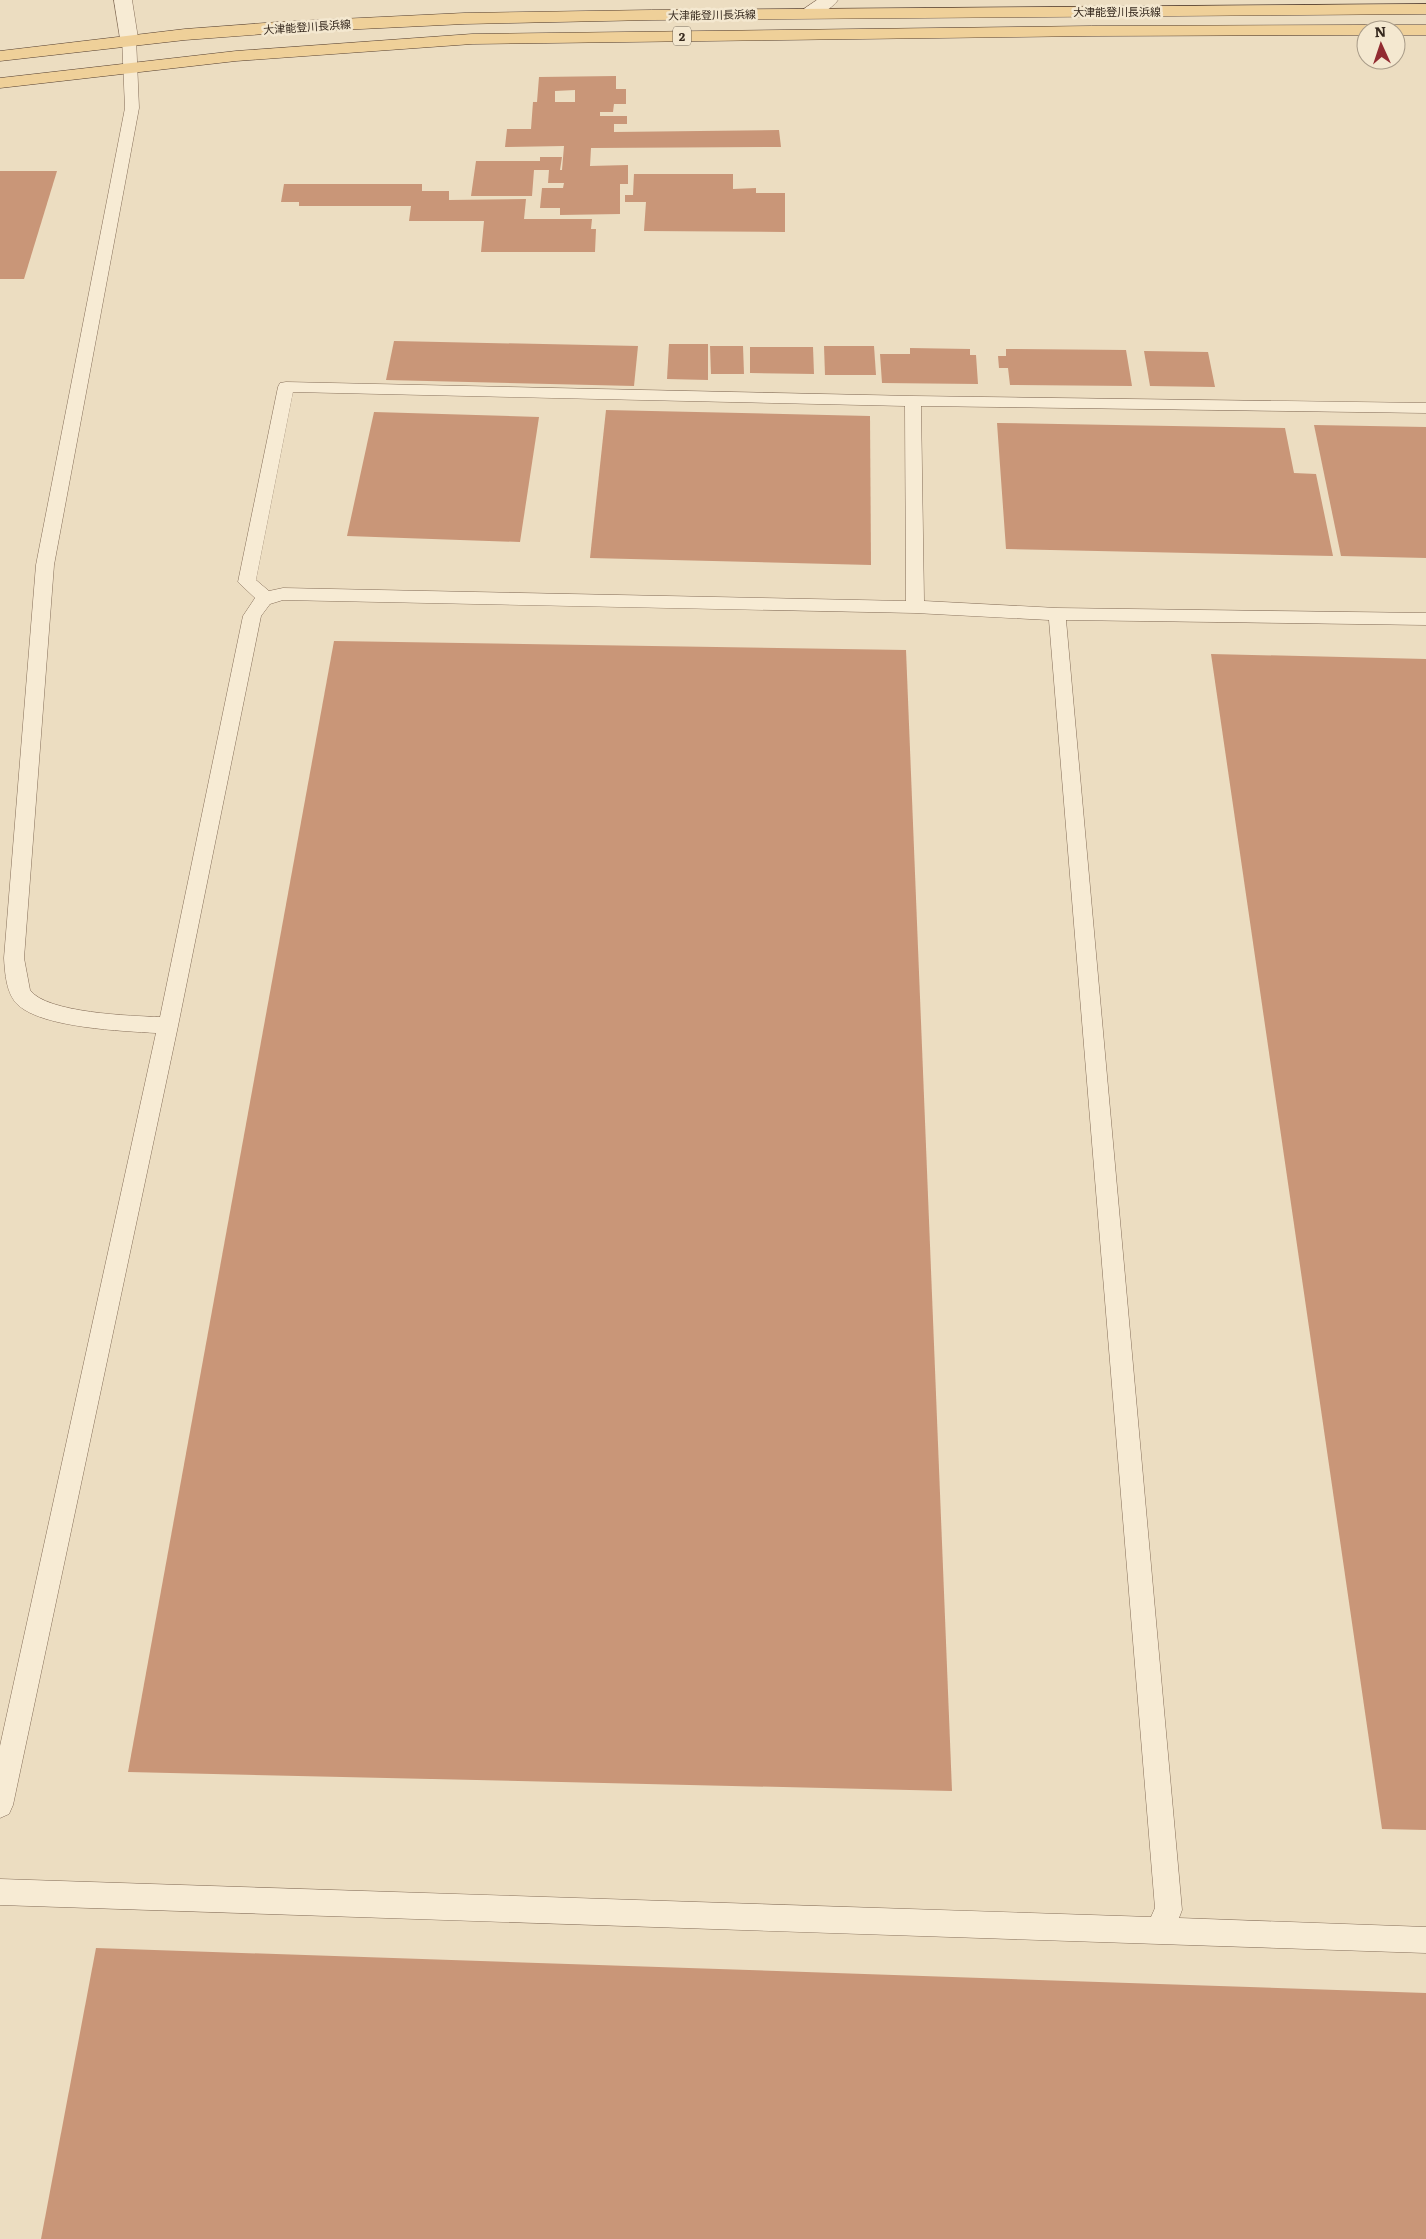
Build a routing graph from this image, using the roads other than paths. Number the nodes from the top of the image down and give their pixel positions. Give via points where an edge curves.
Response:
1 (124, 0) edge
2 (829, 0) edge
3 (1426, 9) edge
4 (807, 13) junction
5 (1356, 30) edge
6 (1406, 30) edge
7 (1426, 30) edge
8 (129, 38) junction
9 (0, 56) edge
10 (131, 66) junction
11 (0, 83) edge
12 (913, 401) junction
13 (1426, 408) edge
14 (266, 598) junction
15 (915, 607) junction
16 (1056, 614) junction
17 (1426, 619) edge
18 (168, 1026) junction
19 (0, 1805) edge
20 (0, 1892) edge
21 (1158, 1930) junction
22 (1426, 1940) edge

1 - 8 street
2 - 4 street
3 - 4 main road, 大津能登川長浜線 / 2
4 - 8 main road, 大津能登川長浜線 / 2 via 498,16 320,24
5 - 10 main road, 大津能登川長浜線 / 2 via 472,39 369,44
6 - 7 main road
8 - 9 main road, 大津能登川長浜線 / 2
8 - 10 lane
10 - 11 main road, 大津能登川長浜線 / 2
10 - 18 lane via 132,108 44,566 14,958 16,980 25,999 50,1012
12 - 13 lane
12 - 14 lane via 286,387 247,582
12 - 15 lane
14 - 15 lane via 283,594
14 - 18 lane via 258,603 252,616
15 - 16 lane
16 - 17 lane
16 - 21 lane via 1169,1910
18 - 19 lane
20 - 21 lane
21 - 22 lane

